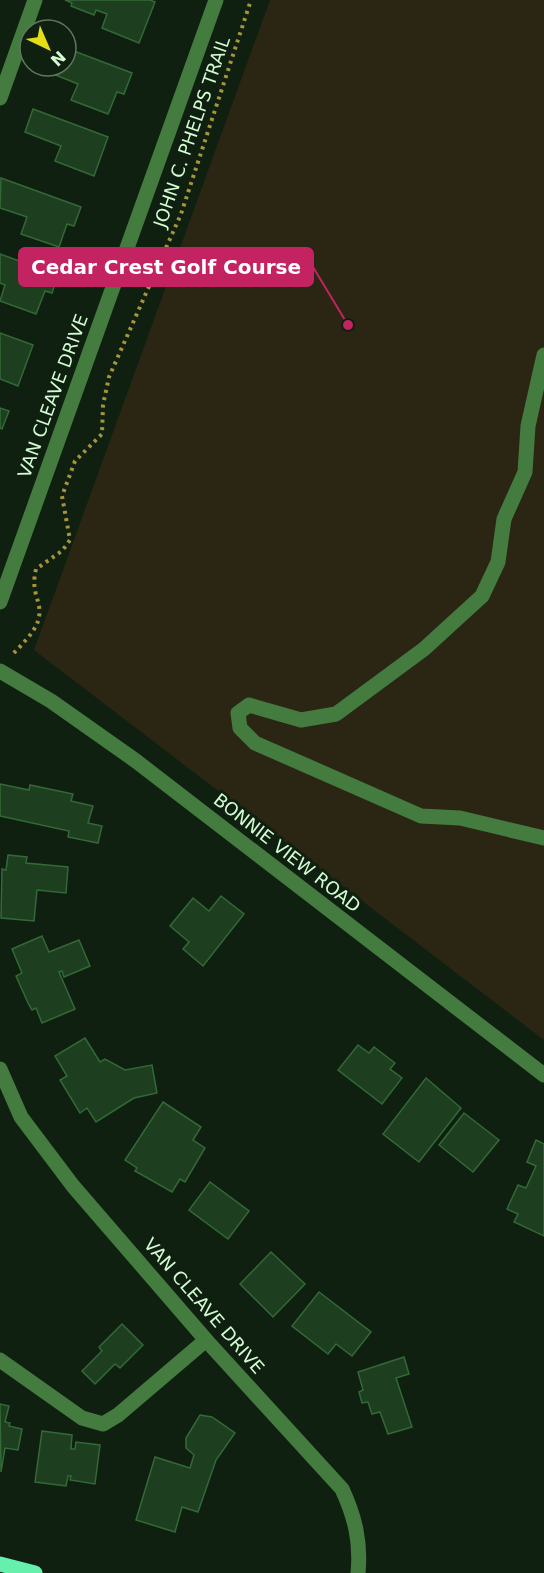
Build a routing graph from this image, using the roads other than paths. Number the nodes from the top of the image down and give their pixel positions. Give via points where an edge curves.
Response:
1 (35, 0) edge
2 (216, 0) edge
3 (0, 98) edge
4 (544, 355) edge
5 (0, 602) edge
6 (0, 671) edge
7 (544, 838) edge
8 (0, 1069) edge
9 (544, 1075) edge
10 (206, 1340) junction
11 (0, 1360) edge
12 (0, 1564) edge
13 (35, 1573) edge
14 (358, 1573) edge

1 - 3 street
2 - 5 street, VAN CLEAVE DRIVE
4 - 7 street via 528,426 525,472 504,519 498,562 482,596 424,649 336,714 301,720 249,705 238,712 240,728 255,743 421,816 460,818
6 - 9 street, BONNIE VIEW ROAD via 51,701 136,761
8 - 10 street, VAN CLEAVE DRIVE via 21,1117 46,1152
10 - 11 street via 103,1424 82,1418
10 - 14 street, VAN CLEAVE DRIVE via 342,1489 355,1517
12 - 13 main road

